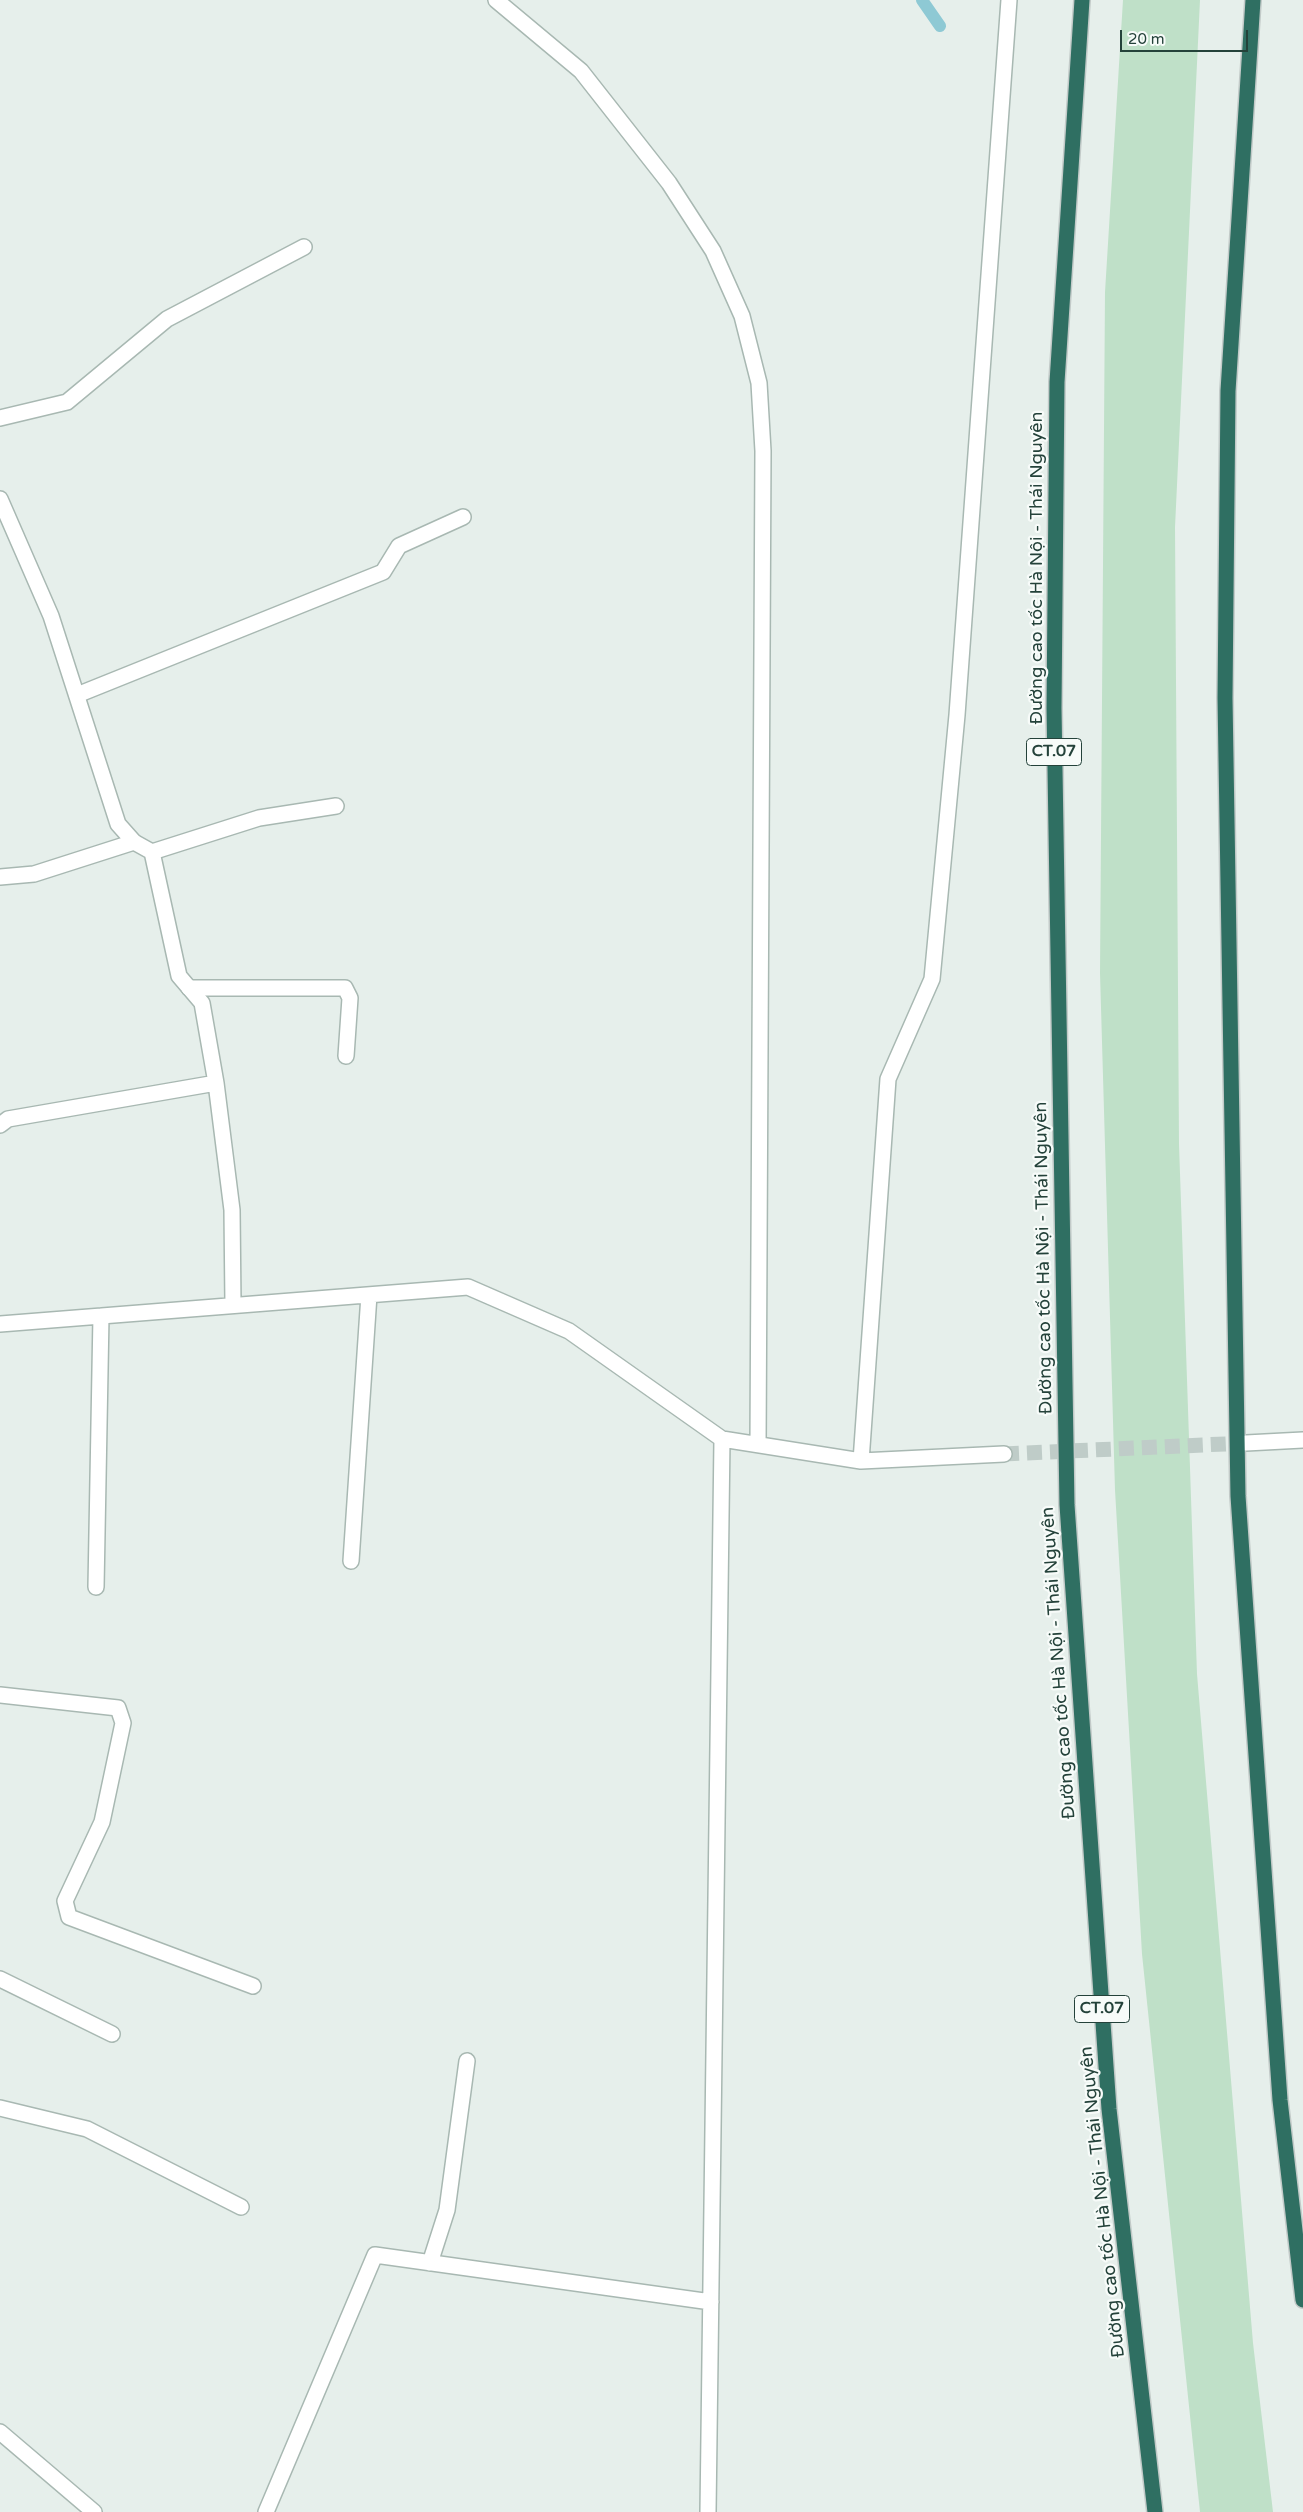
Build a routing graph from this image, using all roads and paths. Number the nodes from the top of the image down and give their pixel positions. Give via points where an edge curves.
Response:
1 (496, 0) edge
2 (1009, 0) edge
3 (1082, 0) edge
4 (1253, 0) edge
5 (304, 247) dead end
6 (0, 418) edge
7 (0, 500) edge
8 (463, 517) dead end
9 (77, 695) junction
10 (336, 806) dead end
11 (134, 842) junction
12 (152, 852) junction
13 (0, 877) edge
14 (189, 988) junction
15 (346, 1056) dead end
16 (216, 1084) junction
17 (0, 1125) edge
18 (369, 1295) junction
19 (234, 1305) junction
20 (101, 1316) junction
21 (0, 1324) edge
22 (722, 1439) junction
23 (1303, 1440) edge
24 (1246, 1443) tunnel mouth
25 (758, 1444) junction
26 (1004, 1454) tunnel mouth
27 (862, 1461) junction
28 (351, 1561) dead end
29 (96, 1587) dead end
30 (0, 1695) edge
31 (0, 1979) edge
32 (253, 1986) dead end
33 (112, 2034) dead end
34 (467, 2061) dead end
35 (0, 2108) edge
36 (241, 2207) dead end
37 (430, 2263) junction
38 (1303, 2300) edge
39 (711, 2302) junction
40 (0, 2432) edge
41 (94, 2512) edge
42 (266, 2512) edge
43 (708, 2512) edge
44 (1155, 2512) edge

1 - 25 street via 581,71 669,183 713,251 742,316 759,383 763,460
2 - 27 street via 957,715 933,970 932,979 888,1079
3 - 44 highway, Đường cao tốc Hà Nội - Thái Nguyên / CT.07 via 1057,382 1054,668 1067,1505 1109,2109
4 - 38 highway via 1228,391 1225,698 1238,1486 1280,2100
5 - 6 street via 167,319 67,402
7 - 9 street via 52,616
8 - 9 street via 399,546 383,572
9 - 11 street via 118,824
10 - 12 street via 258,818
11 - 12 street
11 - 13 street via 34,874
12 - 14 street via 179,976
14 - 15 street via 345,988 350,998
14 - 16 street via 202,1003
16 - 17 street via 8,1119
16 - 19 street via 232,1210
18 - 19 street
18 - 22 street via 468,1288 569,1331
18 - 28 street
19 - 20 street
20 - 21 street
20 - 29 street
22 - 25 street
22 - 39 street
23 - 24 street
25 - 27 street
26 - 27 street
30 - 32 street via 118,1708 124,1723 102,1822 65,1900 70,1917
31 - 33 street
34 - 37 street via 448,2210
35 - 36 street via 87,2129
37 - 39 street
37 - 42 street via 375,2255
39 - 43 street
40 - 41 street

